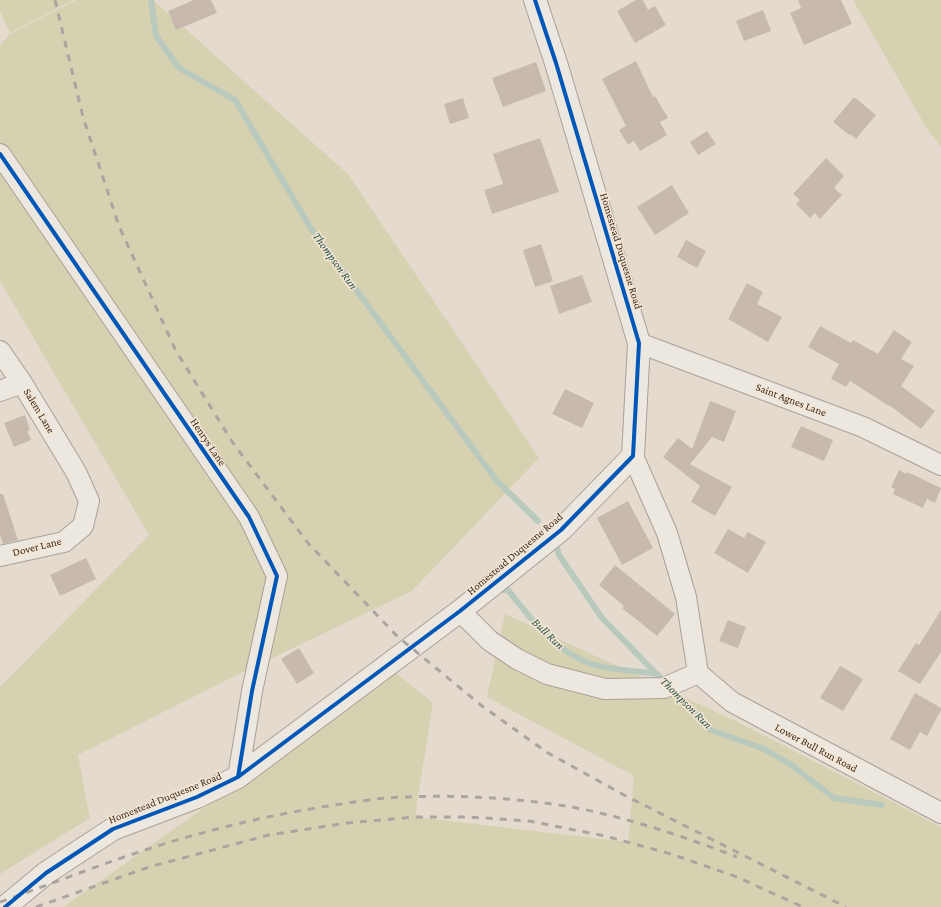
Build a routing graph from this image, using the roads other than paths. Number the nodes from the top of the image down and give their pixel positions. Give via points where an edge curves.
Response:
1 (535, 0) edge
2 (0, 154) edge
3 (639, 343) junction
4 (0, 351) edge
5 (22, 383) junction
6 (0, 391) edge
7 (633, 456) junction
8 (941, 465) edge
9 (76, 472) joint
10 (0, 556) edge
11 (460, 611) junction
12 (698, 673) junction
13 (238, 777) junction
14 (941, 813) edge
15 (6, 907) edge

1 - 3 street, Homestead Duquesne Road
2 - 13 street, Henrys Lane via 249,517 277,576 252,691
3 - 7 street, Homestead Duquesne Road
3 - 8 street, Saint Agnes Lane via 863,427
4 - 5 street, Salem Lane
5 - 6 street
5 - 9 street, Salem Lane
7 - 11 street, Homestead Duquesne Road via 561,530
7 - 12 street via 667,533 686,597
9 - 10 street, Dover Lane via 89,501 84,526 64,542
11 - 12 street via 490,641 547,674 605,688 670,685
11 - 13 street, Homestead Duquesne Road
12 - 14 street, Lower Bull Run Road via 732,702
13 - 15 street, Homestead Duquesne Road via 197,797 113,829 46,873

